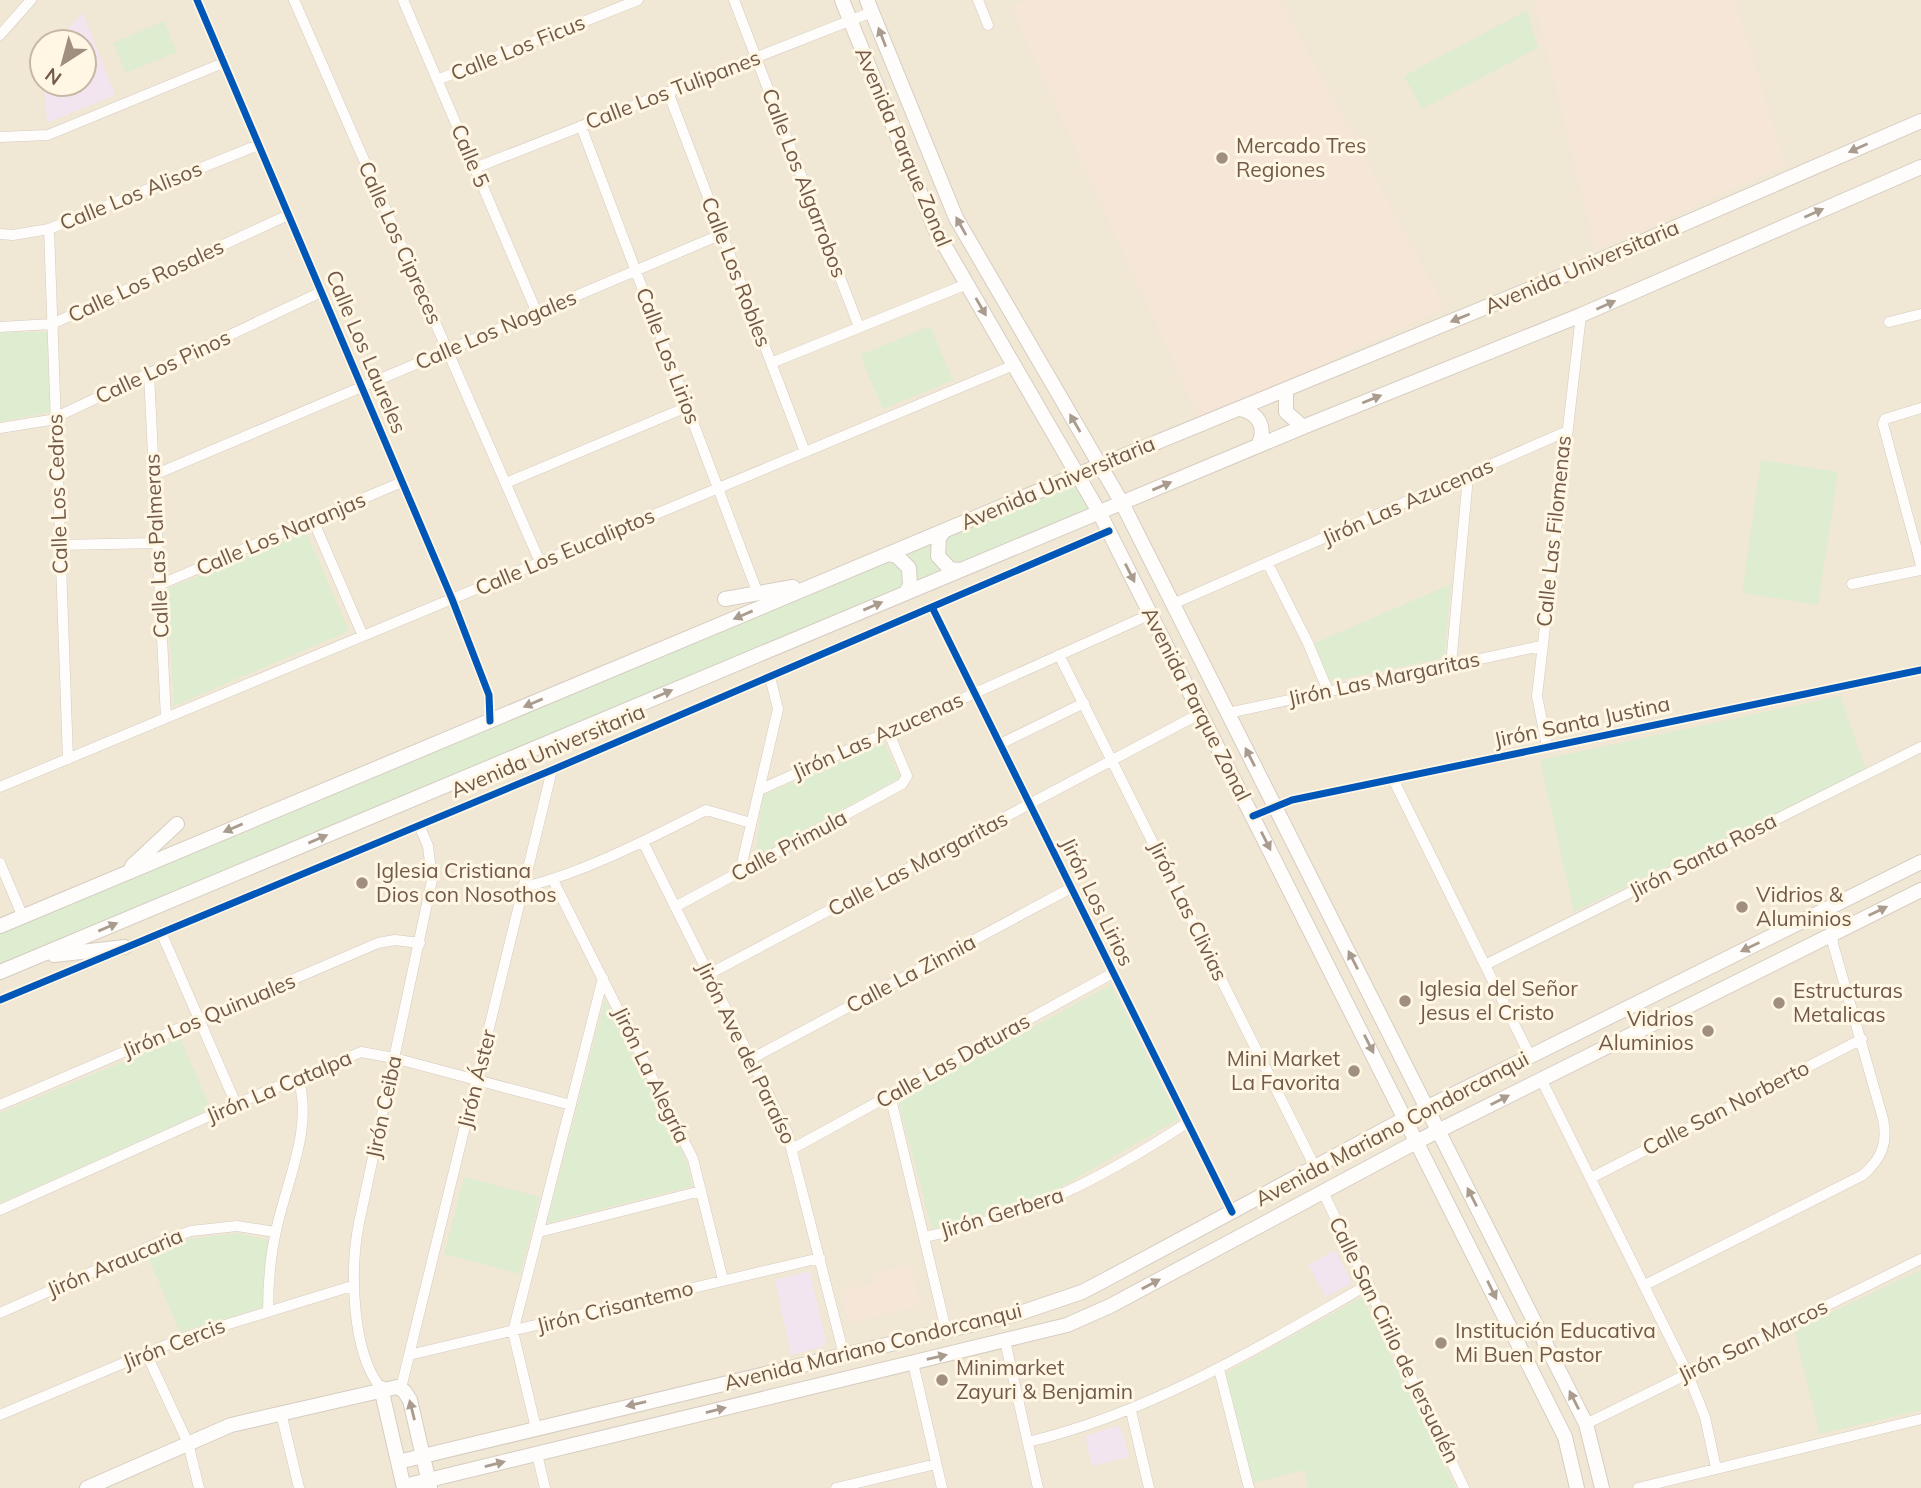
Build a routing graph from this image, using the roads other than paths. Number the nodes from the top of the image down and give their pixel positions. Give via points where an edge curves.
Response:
1 (31, 0) edge
2 (197, 0) edge
3 (294, 0) edge
4 (403, 0) edge
5 (638, 0) edge
6 (734, 0) edge
7 (842, 0) edge
8 (978, 0) edge
9 (869, 6) edge
10 (850, 21) junction
11 (988, 25) dead end
12 (0, 34) edge
13 (756, 57) junction
14 (223, 63) junction
15 (437, 80) junction
16 (668, 92) junction
17 (1921, 121) edge
18 (581, 126) junction
19 (0, 137) edge
20 (258, 145) junction
21 (1921, 167) edge
22 (475, 168) junction
23 (288, 215) junction
24 (49, 229) junction
25 (0, 234) edge
26 (722, 234) junction
27 (636, 271) junction
28 (967, 284) junction
29 (321, 292) junction
30 (537, 313) junction
31 (1921, 314) edge
32 (1581, 316) junction
33 (1889, 322) dead end
34 (52, 324) junction
35 (0, 327) edge
36 (859, 327) junction
37 (447, 351) junction
38 (771, 363) junction
39 (1014, 365) junction
40 (149, 374) junction
41 (362, 387) junction
42 (1286, 390) junction
43 (687, 407) junction
44 (1921, 408) edge
45 (1240, 409) junction
46 (55, 417) junction
47 (1303, 427) junction
48 (0, 428) edge
49 (1565, 432) junction
50 (1258, 446) junction
51 (805, 452) junction
52 (1100, 465) junction
53 (154, 475) junction
54 (1077, 475) junction
55 (1468, 476) junction
56 (402, 482) junction
57 (506, 483) junction
58 (718, 488) junction
59 (1122, 503) junction
60 (1099, 512) junction
61 (313, 520) junction
62 (944, 531) junction
63 (1109, 531) junction
64 (157, 543) junction
65 (59, 545) junction
66 (888, 554) junction
67 (540, 562) junction
68 (1268, 564) junction
69 (1921, 568) edge
70 (960, 570) junction
71 (819, 583) junction
72 (1852, 584) dead end
73 (159, 585) junction
74 (755, 586) dead end
75 (906, 593) junction
76 (725, 598) dead end
77 (452, 599) junction
78 (1173, 604) junction
79 (932, 607) junction
80 (1151, 614) junction
81 (363, 636) junction
82 (1541, 646) junction
83 (1059, 655) junction
84 (1451, 665) junction
85 (1921, 670) edge
86 (770, 677) junction
87 (1328, 691) junction
88 (974, 693) junction
89 (1084, 703) junction
90 (1201, 713) junction
91 (1228, 713) junction
92 (166, 718) junction
93 (490, 721) junction
94 (888, 731) junction
95 (1000, 744) junction
96 (1547, 747) junction
97 (1921, 747) edge
98 (68, 759) junction
99 (1113, 761) junction
100 (552, 770) junction
101 (1393, 779) junction
102 (0, 787) edge
103 (759, 790) junction
104 (1274, 804) junction
105 (1030, 806) junction
106 (1253, 816) junction
107 (751, 823) junction
108 (177, 824) dead end
109 (419, 825) junction
110 (643, 842) junction
111 (1921, 862) edge
112 (0, 863) edge
113 (740, 872) junction
114 (123, 875) junction
115 (553, 880) junction
116 (525, 887) junction
117 (1071, 888) junction
118 (1921, 891) edge
119 (675, 907) junction
120 (1831, 907) junction
121 (23, 917) junction
122 (0, 926) edge
123 (161, 932) junction
124 (1833, 933) junction
125 (420, 943) junction
126 (125, 947) junction
127 (39, 956) junction
128 (1485, 965) junction
129 (0, 972) edge
130 (1113, 973) junction
131 (709, 974) junction
132 (603, 978) junction
133 (0, 1000) edge
134 (200, 1020) junction
135 (1862, 1039) junction
136 (1530, 1056) junction
137 (394, 1058) junction
138 (751, 1059) junction
139 (1511, 1066) junction
140 (298, 1078) junction
141 (477, 1079) junction
142 (1541, 1079) junction
143 (1522, 1089) junction
144 (890, 1095) junction
145 (236, 1104) junction
146 (0, 1105) edge
147 (571, 1105) junction
148 (1427, 1108) junction
149 (1406, 1118) junction
150 (1187, 1123) junction
151 (1438, 1130) junction
152 (1418, 1141) junction
153 (792, 1149) junction
154 (1453, 1159) junction
155 (1315, 1167) junction
156 (1432, 1170) junction
157 (1591, 1178) junction
158 (701, 1191) junction
159 (1323, 1192) junction
160 (0, 1210) edge
161 (1232, 1212) junction
162 (275, 1232) junction
163 (539, 1232) junction
164 (924, 1237) junction
165 (820, 1258) junction
166 (1921, 1259) edge
167 (723, 1280) junction
168 (1369, 1284) junction
169 (1645, 1284) junction
170 (352, 1286) junction
171 (1058, 1301) junction
172 (268, 1312) junction
173 (0, 1313) edge
174 (1067, 1325) junction
175 (946, 1330) junction
176 (513, 1332) junction
177 (1004, 1341) junction
178 (146, 1353) junction
179 (844, 1354) junction
180 (409, 1355) junction
181 (913, 1363) junction
182 (786, 1368) junction
183 (1219, 1368) junction
184 (1687, 1372) junction
185 (381, 1388) junction
186 (401, 1388) junction
187 (792, 1392) junction
188 (1131, 1410) junction
189 (281, 1413) junction
190 (0, 1415) edge
191 (1921, 1419) edge
192 (1586, 1424) junction
193 (536, 1428) junction
194 (1028, 1442) junction
195 (188, 1443) junction
196 (537, 1454) junction
197 (423, 1455) junction
198 (398, 1462) junction
199 (936, 1464) junction
200 (1716, 1468) junction
201 (429, 1484) edge
202 (97, 1486) edge
203 (404, 1487) edge
204 (200, 1488) edge
205 (299, 1488) edge
206 (545, 1488) edge
207 (838, 1488) edge
208 (942, 1488) edge
209 (1038, 1488) edge
210 (1149, 1488) edge
211 (1250, 1488) edge
212 (1464, 1488) edge
213 (1577, 1488) edge
214 (1602, 1488) edge
215 (1638, 1488) edge

1 - 12 street
2 - 14 street, Calle Los Laureles
3 - 37 street, Calle Los Cipreces
4 - 15 street, Calle 5
5 - 15 street, Calle Los Ficus
6 - 13 street, Calle Los Algarrobos
7 - 10 main road, Avenida Parque Zonal
8 - 11 street
9 - 10 street, Calle Los Tulipanes
52 -> 9 main road, Avenida Parque Zonal via 956,218
10 - 13 street, Calle Los Tulipanes
10 - 28 main road, Avenida Parque Zonal via 935,229
13 - 16 street, Calle Los Tulipanes
13 - 36 street, Calle Los Algarrobos
14 - 19 street via 48,135
14 - 20 street, Calle Los Laureles
15 - 22 street, Calle 5
16 - 18 street, Calle Los Tulipanes
16 - 26 street, Calle Los Robles
17 -> 42 main road, Avenida Universitaria
18 - 22 street, Calle Los Tulipanes
18 - 27 street, Calle Los Lirios
20 - 23 street, Calle Los Laureles
20 - 24 street, Calle Los Alisos
32 -> 21 main road, Avenida Universitaria
22 - 30 street, Calle 5
23 - 29 street, Calle Los Laureles
23 - 34 street, Calle Los Rosales
24 - 25 street, Calle Los Alisos
24 - 34 street, Calle Los Cedros
26 - 27 street, Calle Los Nogales
26 - 38 street, Calle Los Robles
27 - 30 street, Calle Los Nogales
27 - 43 street, Calle Los Lirios
28 - 36 street
28 -> 39 main road, Avenida Parque Zonal
29 - 40 street, Calle Los Pinos
29 - 41 street, Calle Los Laureles
30 - 37 street, Calle Los Nogales
31 - 33 street
47 -> 32 main road, Avenida Universitaria
32 - 49 street, Calle Las Filomenas
34 - 35 street, Calle Los Rosales
34 - 46 street, Calle Los Cedros
36 - 38 street
37 - 41 street, Calle Los Nogales
37 - 57 street, Calle Los Cipreces
38 - 51 street, Calle Los Robles
39 - 51 street, Calle Los Eucaliptos
39 - 54 main road, Avenida Parque Zonal
40 - 46 street, Calle Los Pinos
40 - 53 street, Calle Las Palmeras
41 - 53 street, Calle Los Nogales
41 - 56 street, Calle Los Laureles
42 - 45 main road, Avenida Universitaria
42 - 47 main road via 1286,412
43 - 57 street
43 - 58 street, Calle Los Lirios
44 - 69 street via 1891,416 1883,424
45 - 50 main road via 1260,422
45 - 52 main road, Avenida Universitaria
46 - 48 street, Calle Los Pinos
46 - 65 street, Calle Los Cedros
47 - 50 main road, Avenida Universitaria
49 - 55 street, Jirón Las Azucenas
49 - 82 street, Calle Las Filomenas
59 -> 50 main road, Avenida Universitaria
51 - 58 street, Calle Los Eucaliptos
52 - 54 main road, Avenida Universitaria
52 - 59 main road, Avenida Parque Zonal
53 - 64 street, Calle Las Palmeras
54 - 60 main road, Avenida Parque Zonal
54 - 62 main road, Avenida Universitaria
55 - 68 street, Jirón Las Azucenas
55 - 84 street
56 - 61 street, Calle Los Naranjas
56 - 77 street, Calle Los Laureles
57 - 67 street, Calle Los Cipreces
58 - 67 street, Calle Los Eucaliptos
58 - 74 street, Calle Los Lirios
59 - 60 main road, Avenida Universitaria
59 - 78 main road, Avenida Parque Zonal
60 - 63 main road, Avenida Parque Zonal
60 - 70 main road, Avenida Universitaria
61 - 73 street, Calle Los Naranjas
61 - 81 street
62 - 66 main road, Avenida Universitaria
62 - 70 main road via 938,556 950,569
63 - 79 street, Avenida Universitaria
63 -> 80 main road, Avenida Parque Zonal
64 - 65 street
64 - 73 street, Calle Las Palmeras
65 - 98 street, Calle Los Cedros
66 - 71 main road, Avenida Universitaria
66 - 75 main road via 909,568
67 - 77 street, Calle Los Eucaliptos
68 - 78 street, Jirón Las Azucenas
68 - 87 street
69 - 72 street
70 - 75 main road, Avenida Universitaria
71 - 76 main road
71 -> 93 main road, Avenida Universitaria
73 - 92 street, Calle Las Palmeras
127 -> 75 main road, Avenida Universitaria
77 - 81 street, Calle Los Eucaliptos
77 - 93 street, Calle Los Laureles via 489,695
78 - 91 main road, Avenida Parque Zonal
79 - 86 street, Avenida Universitaria
79 - 88 street, Jirón Los Lirios
80 - 83 street, Jirón Las Azucenas
80 - 90 main road, Avenida Parque Zonal
81 - 92 street, Calle Los Eucaliptos
82 - 84 street, Jirón Las Margaritas
82 - 96 street, Calle Las Filomenas via 1537,696
83 - 88 street, Jirón Las Azucenas
83 - 89 street, Jirón Las Clivias
84 - 87 street, Jirón Las Margaritas
85 - 96 street, Jirón Santa Justina
86 - 100 street, Avenida Universitaria
86 - 103 street via 778,709
87 - 91 street, Jirón Las Margaritas
88 - 94 street, Jirón Las Azucenas
88 - 95 street, Jirón Los Lirios
89 - 95 street
89 - 99 street, Jirón Las Clivias
90 - 99 street, Calle Las Margaritas
90 - 106 main road, Avenida Parque Zonal
104 -> 91 main road, Avenida Parque Zonal
92 - 98 street, Calle Los Eucaliptos
93 -> 114 main road, Avenida Universitaria
94 - 103 street, Jirón Las Azucenas
94 - 113 street, Calle Primula via 906,776 902,784
95 - 105 street, Jirón Los Lirios
96 - 101 street, Jirón Santa Justina
97 - 128 street, Jirón Santa Rosa
98 - 102 street, Calle Los Eucaliptos
99 - 105 street, Calle Las Margaritas
99 - 155 street, Jirón Las Clivias
100 - 109 street, Avenida Universitaria
100 - 116 street, Jirón Áster
101 - 104 street, Jirón Santa Justina
101 - 128 street
103 - 107 street
104 - 106 street, Jirón Santa Justina
148 -> 104 main road, Avenida Parque Zonal
105 - 117 street, Jirón Los Lirios
105 - 131 street, Calle Las Margaritas
106 -> 149 main road, Avenida Parque Zonal
107 - 110 street via 706,810
107 - 113 street
108 - 114 main road
109 - 123 street, Avenida Universitaria
109 - 125 street, Jirón Ceiba via 428,846 432,880
110 - 115 street
110 - 119 street, Jirón Ave del Paraíso
111 - 120 main road, Avenida Mariano Condorcanqui
112 - 121 street
113 - 119 street, Calle Primula
114 - 121 main road, Avenida Universitaria
115 - 116 street
115 - 132 street, Jirón La Alegría
116 - 141 street, Jirón Áster
117 - 130 street, Jirón Los Lirios
117 - 138 street, Calle La Zinnia
124 -> 118 main road, Avenida Mariano Condorcanqui
119 - 131 street, Jirón Ave del Paraíso
120 - 124 street
120 -> 136 main road, Avenida Mariano Condorcanqui
121 - 122 main road, Avenida Universitaria
123 - 126 street, Avenida Universitaria
123 - 134 street
124 - 135 street
124 - 142 main road, Avenida Mariano Condorcanqui
125 - 134 street, Jirón Los Quinuales via 378,943
125 - 137 street, Jirón Ceiba
126 - 127 main road
126 - 133 street, Avenida Universitaria
127 - 129 main road, Avenida Universitaria
128 - 136 street
130 - 144 street, Calle Las Daturas
130 - 150 street, Jirón Los Lirios
131 - 138 street, Jirón Ave del Paraíso
132 - 147 street
132 - 158 street, Jirón La Alegría via 693,1159
134 - 145 street
134 - 146 street, Jirón Los Quinuales
135 - 157 street, Calle San Norberto
135 - 169 street via 1886,1136 1875,1164
136 - 139 main road, Avenida Mariano Condorcanqui
137 - 140 street, Jirón La Catalpa via 361,1052
137 - 141 street, Jirón La Catalpa
137 - 170 street, Jirón Ceiba via 355,1241
138 - 153 street, Jirón Ave del Paraíso
139 - 143 main road
139 - 148 main road, Avenida Mariano Condorcanqui
140 - 145 street, Jirón La Catalpa
140 - 162 street via 304,1119
141 - 147 street, Jirón La Catalpa
141 - 180 street, Jirón Áster
142 - 143 main road, Avenida Mariano Condorcanqui
142 - 157 street
151 -> 143 main road, Avenida Mariano Condorcanqui
144 - 153 street, Calle Las Daturas
144 - 164 street
145 - 160 street, Jirón La Catalpa
147 - 163 street
148 - 149 main road, Avenida Mariano Condorcanqui
148 - 151 main road, Avenida Parque Zonal
149 - 152 main road, Avenida Parque Zonal
149 - 155 main road, Avenida Mariano Condorcanqui
150 - 161 street, Jirón Los Lirios
150 - 164 street, Jirón Gerbera via 1118,1168 1049,1201
151 - 152 main road, Avenida Mariano Condorcanqui
151 - 154 main road, Avenida Parque Zonal
152 - 156 main road, Avenida Parque Zonal
152 - 159 main road, Avenida Mariano Condorcanqui
153 - 165 street, Jirón Ave del Paraíso
154 - 156 main road
192 -> 154 main road, Avenida Parque Zonal
155 - 161 main road, Avenida Mariano Condorcanqui
156 -> 213 main road, Avenida Parque Zonal via 1565,1437
157 - 169 street
158 - 163 street
158 - 167 street, Jirón La Alegría
159 - 168 street, Calle San Cirilo de Jersualén
174 -> 159 main road, Avenida Mariano Condorcanqui
161 - 171 main road, Avenida Mariano Condorcanqui
162 - 172 street
162 - 173 street, Jirón Araucaria via 237,1226 191,1231
163 - 176 street
164 - 175 street
165 - 167 street, Jirón Crisantemo
165 - 179 street, Jirón Ave del Paraíso
166 - 184 street, Jirón San Marcos
167 - 176 street, Jirón Crisantemo
168 - 183 street
168 - 212 street, Calle San Cirilo de Jersualén
169 - 184 street
170 - 172 street, Jirón Cercis
170 - 185 street, Jirón Ceiba via 369,1375
171 - 174 main road
171 - 175 main road, Avenida Mariano Condorcanqui
172 - 178 street, Jirón Cercis
174 - 177 main road, Avenida Mariano Condorcanqui
175 - 179 main road, Avenida Mariano Condorcanqui
176 - 180 street, Jirón Crisantemo
176 - 193 street
181 -> 177 main road, Avenida Mariano Condorcanqui
177 - 194 street
178 - 190 street, Jirón Cercis
178 - 195 street
179 - 182 main road, Avenida Mariano Condorcanqui
180 - 186 street, Jirón Áster
181 - 187 main road, Avenida Mariano Condorcanqui
181 - 199 street
182 - 187 main road
182 -> 193 main road, Avenida Mariano Condorcanqui
183 - 188 street
183 - 211 street
184 - 192 street, Jirón San Marcos
184 - 200 street via 1705,1417
185 - 186 main road
185 - 189 main road
185 - 198 main road
197 -> 186 main road via 410,1400
196 -> 187 main road, Avenida Mariano Condorcanqui
188 - 194 street
188 - 210 street
189 - 195 main road via 232,1425
189 - 205 street
191 - 200 street
192 - 214 main road, Avenida Parque Zonal
193 - 197 main road, Avenida Mariano Condorcanqui
194 - 209 street
195 - 202 main road
195 - 204 street
201 -> 196 main road, Avenida Mariano Condorcanqui
196 - 206 street
197 - 198 main road, Avenida Mariano Condorcanqui
197 - 201 main road
198 - 203 main road
199 - 207 street
199 - 208 street
200 - 215 street
201 - 203 main road, Avenida Mariano Condorcanqui

